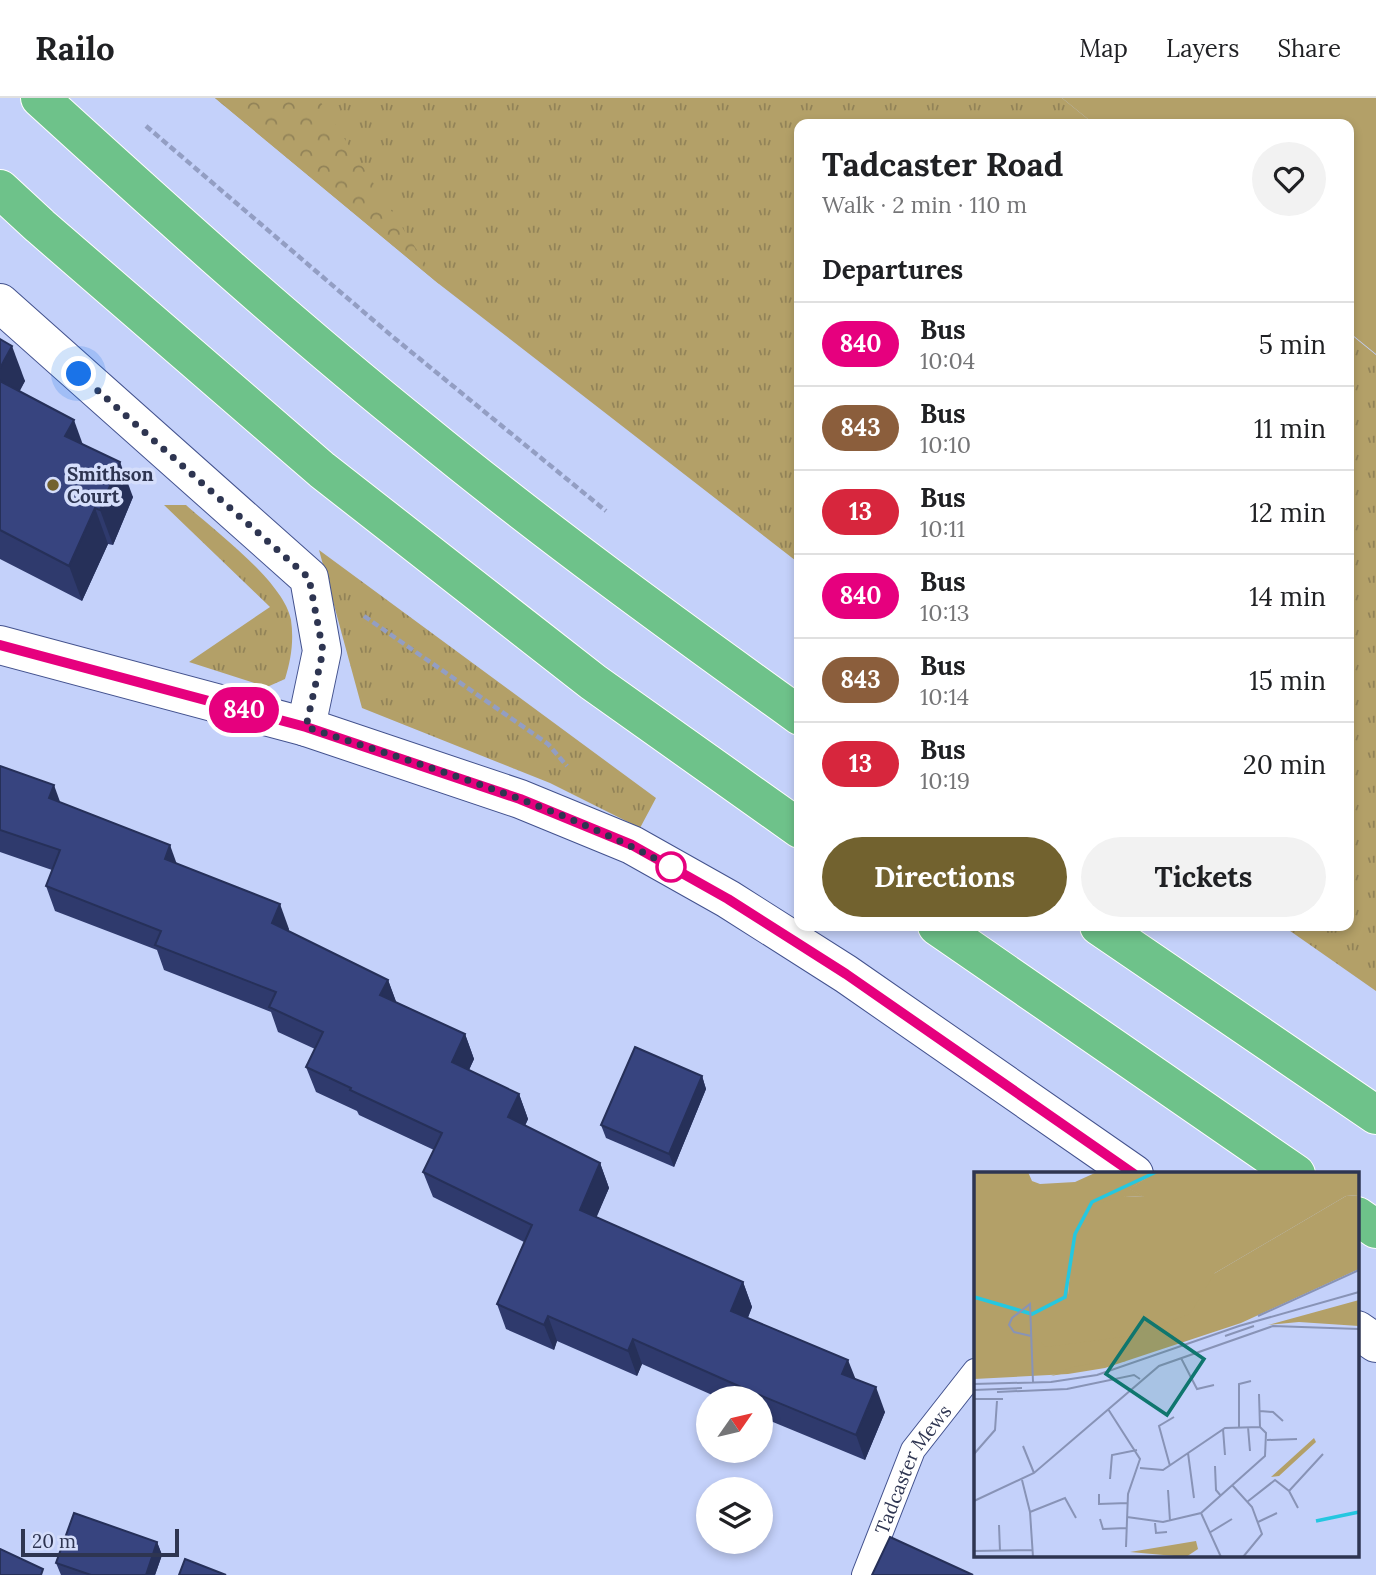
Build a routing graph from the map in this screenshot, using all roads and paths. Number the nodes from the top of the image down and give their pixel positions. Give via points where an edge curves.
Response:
1 (40, 98) edge
2 (141, 122) dead end
3 (0, 189) edge
4 (0, 303) edge
5 (616, 519) dead end
6 (309, 578) junction
7 (0, 645) edge
8 (794, 712) edge
9 (306, 727) junction
10 (569, 776) dead end
11 (794, 825) edge
12 (944, 931) edge
13 (1106, 931) edge
14 (1376, 1115) edge
15 (1129, 1172) edge
16 (1293, 1172) edge
17 (1358, 1217) edge
18 (1376, 1229) edge
19 (1358, 1331) edge
20 (1376, 1343) edge
21 (974, 1372) edge
22 (864, 1575) edge

1 - 8 highway via 159,207 423,433 656,613
2 - 5 path
3 - 11 highway via 322,470 593,682
4 - 6 street
6 - 9 street via 323,651
6 - 10 path via 548,744 567,765
7 - 9 street
9 - 15 street via 520,799 632,845 846,974
12 - 16 highway
13 - 14 highway
17 - 18 highway
19 - 20 street
21 - 22 lane, Tadcaster Mews via 913,1450

